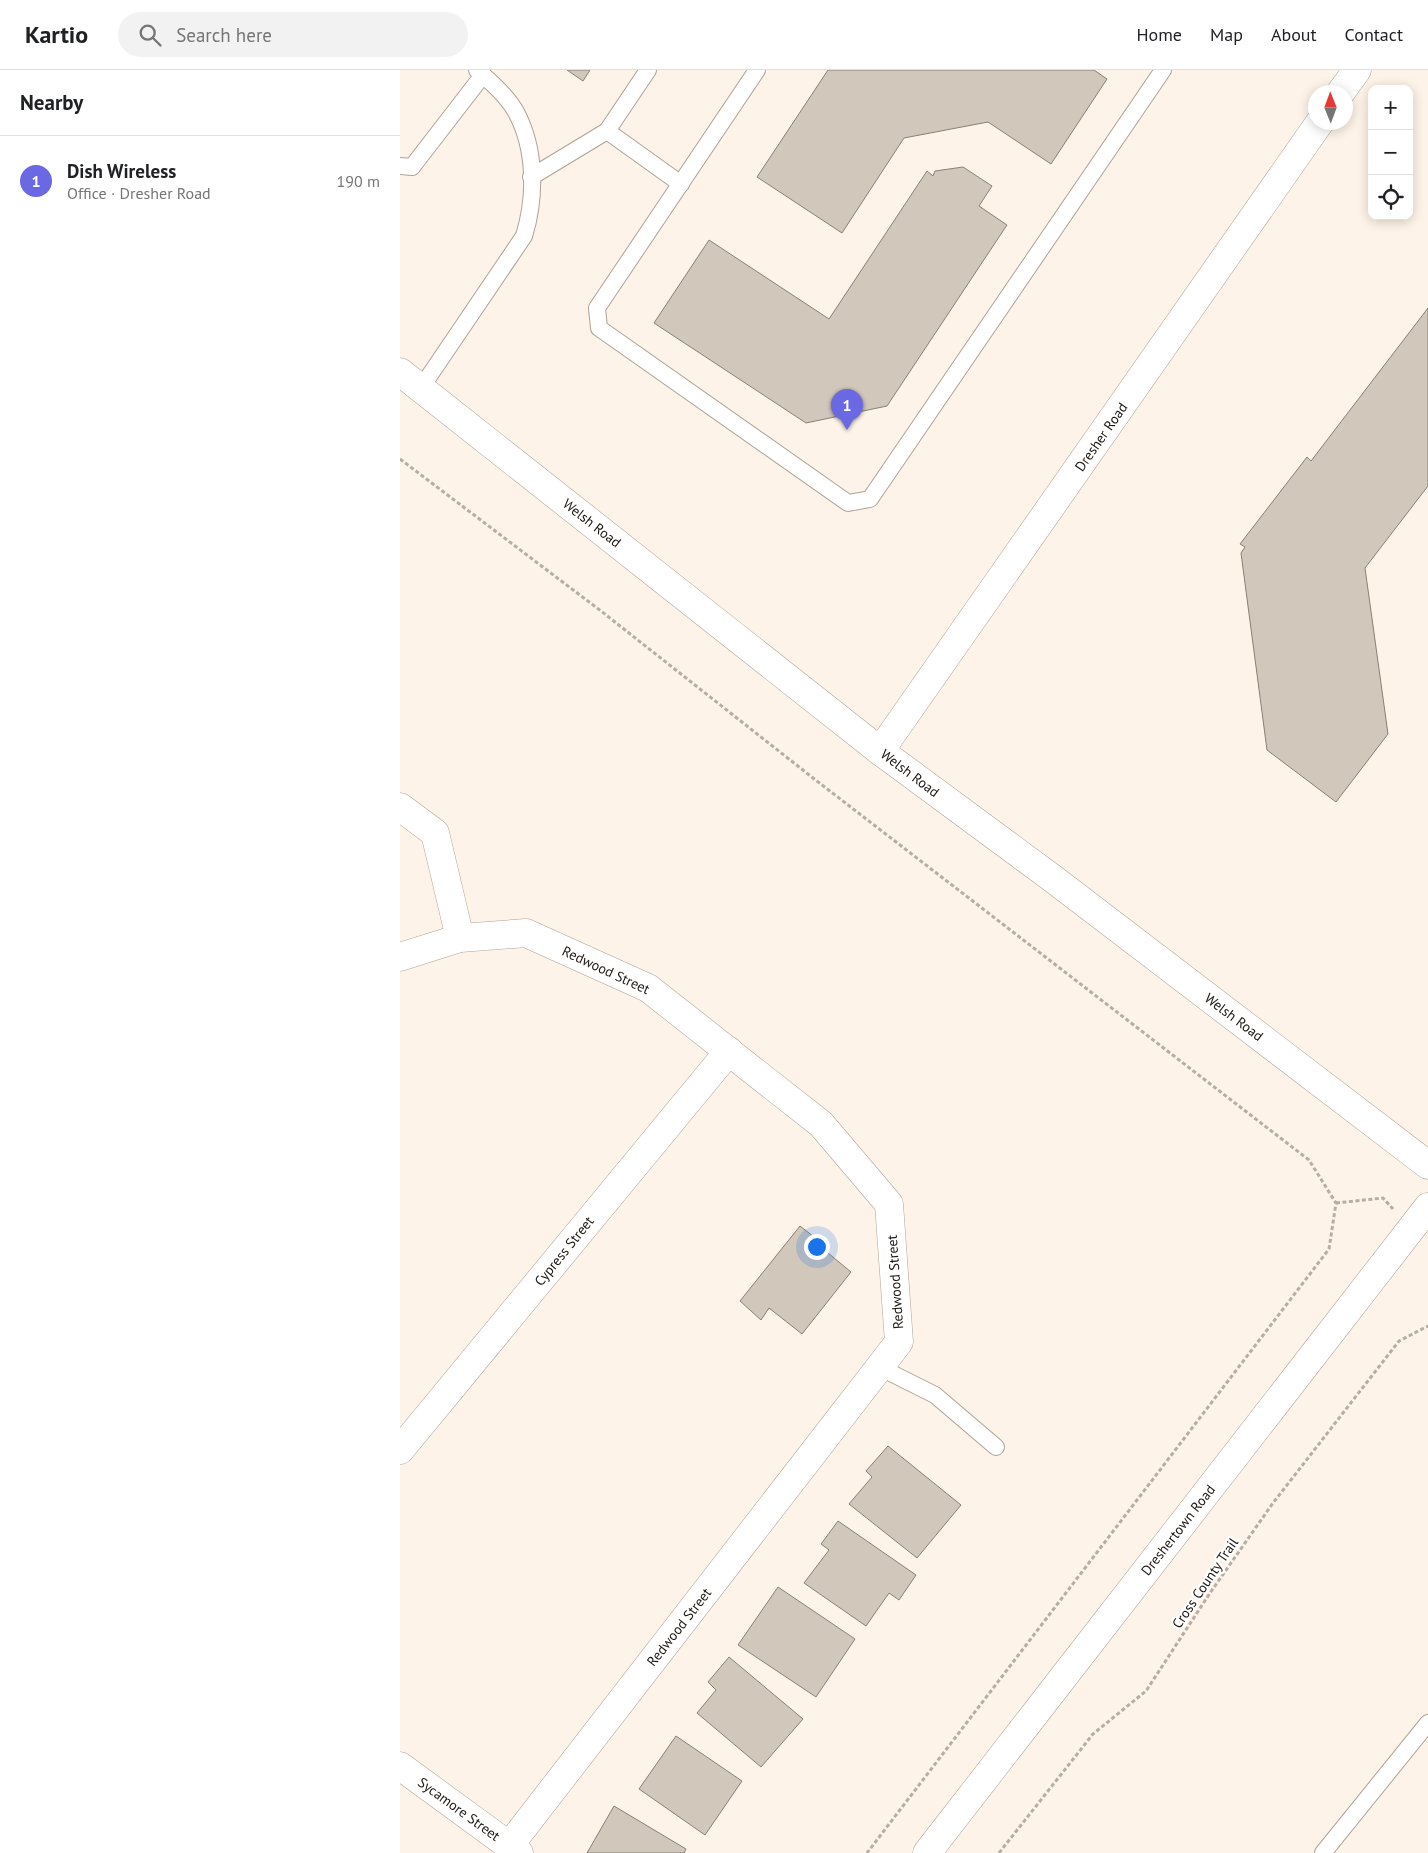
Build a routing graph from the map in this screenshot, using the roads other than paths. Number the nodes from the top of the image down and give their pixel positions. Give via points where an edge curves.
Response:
1 (648, 70) edge
2 (757, 70) edge
3 (1163, 70) edge
4 (1357, 70) edge
5 (480, 72) edge
6 (1346, 85) edge
7 (1314, 130) edge
8 (607, 131) junction
9 (400, 166) edge
10 (531, 178) junction
11 (680, 184) junction
12 (410, 380) edge
13 (880, 751) junction
14 (400, 806) edge
15 (460, 938) junction
16 (400, 957) edge
17 (729, 1051) junction
18 (1428, 1165) edge
19 (1428, 1207) edge
20 (879, 1367) junction
21 (996, 1446) dead end
22 (400, 1450) edge
23 (1428, 1723) edge
24 (400, 1766) edge
25 (514, 1849) edge
26 (927, 1853) edge
27 (1323, 1853) edge

1 - 8 lane
2 - 11 lane
3 - 11 lane via 870,499 848,503 599,328 597,308
4 - 6 main road
5 - 9 lane via 412,167
5 - 10 lane via 516,112 530,156
7 - 13 main road, Dresher Road
8 - 10 lane
8 - 11 lane
10 - 12 lane via 533,198 524,236
12 - 13 main road, Welsh Road
13 - 18 main road, Welsh Road
14 - 15 main road via 435,833
15 - 16 main road, Redwood Street
15 - 17 main road, Redwood Street via 526,933 648,988
17 - 20 main road, Redwood Street via 821,1124 889,1204 899,1342
17 - 22 main road, Cypress Street
19 - 26 main road, Dreshertown Road
20 - 21 lane via 935,1395
20 - 25 main road, Redwood Street
23 - 27 lane
24 - 25 main road, Sycamore Street

